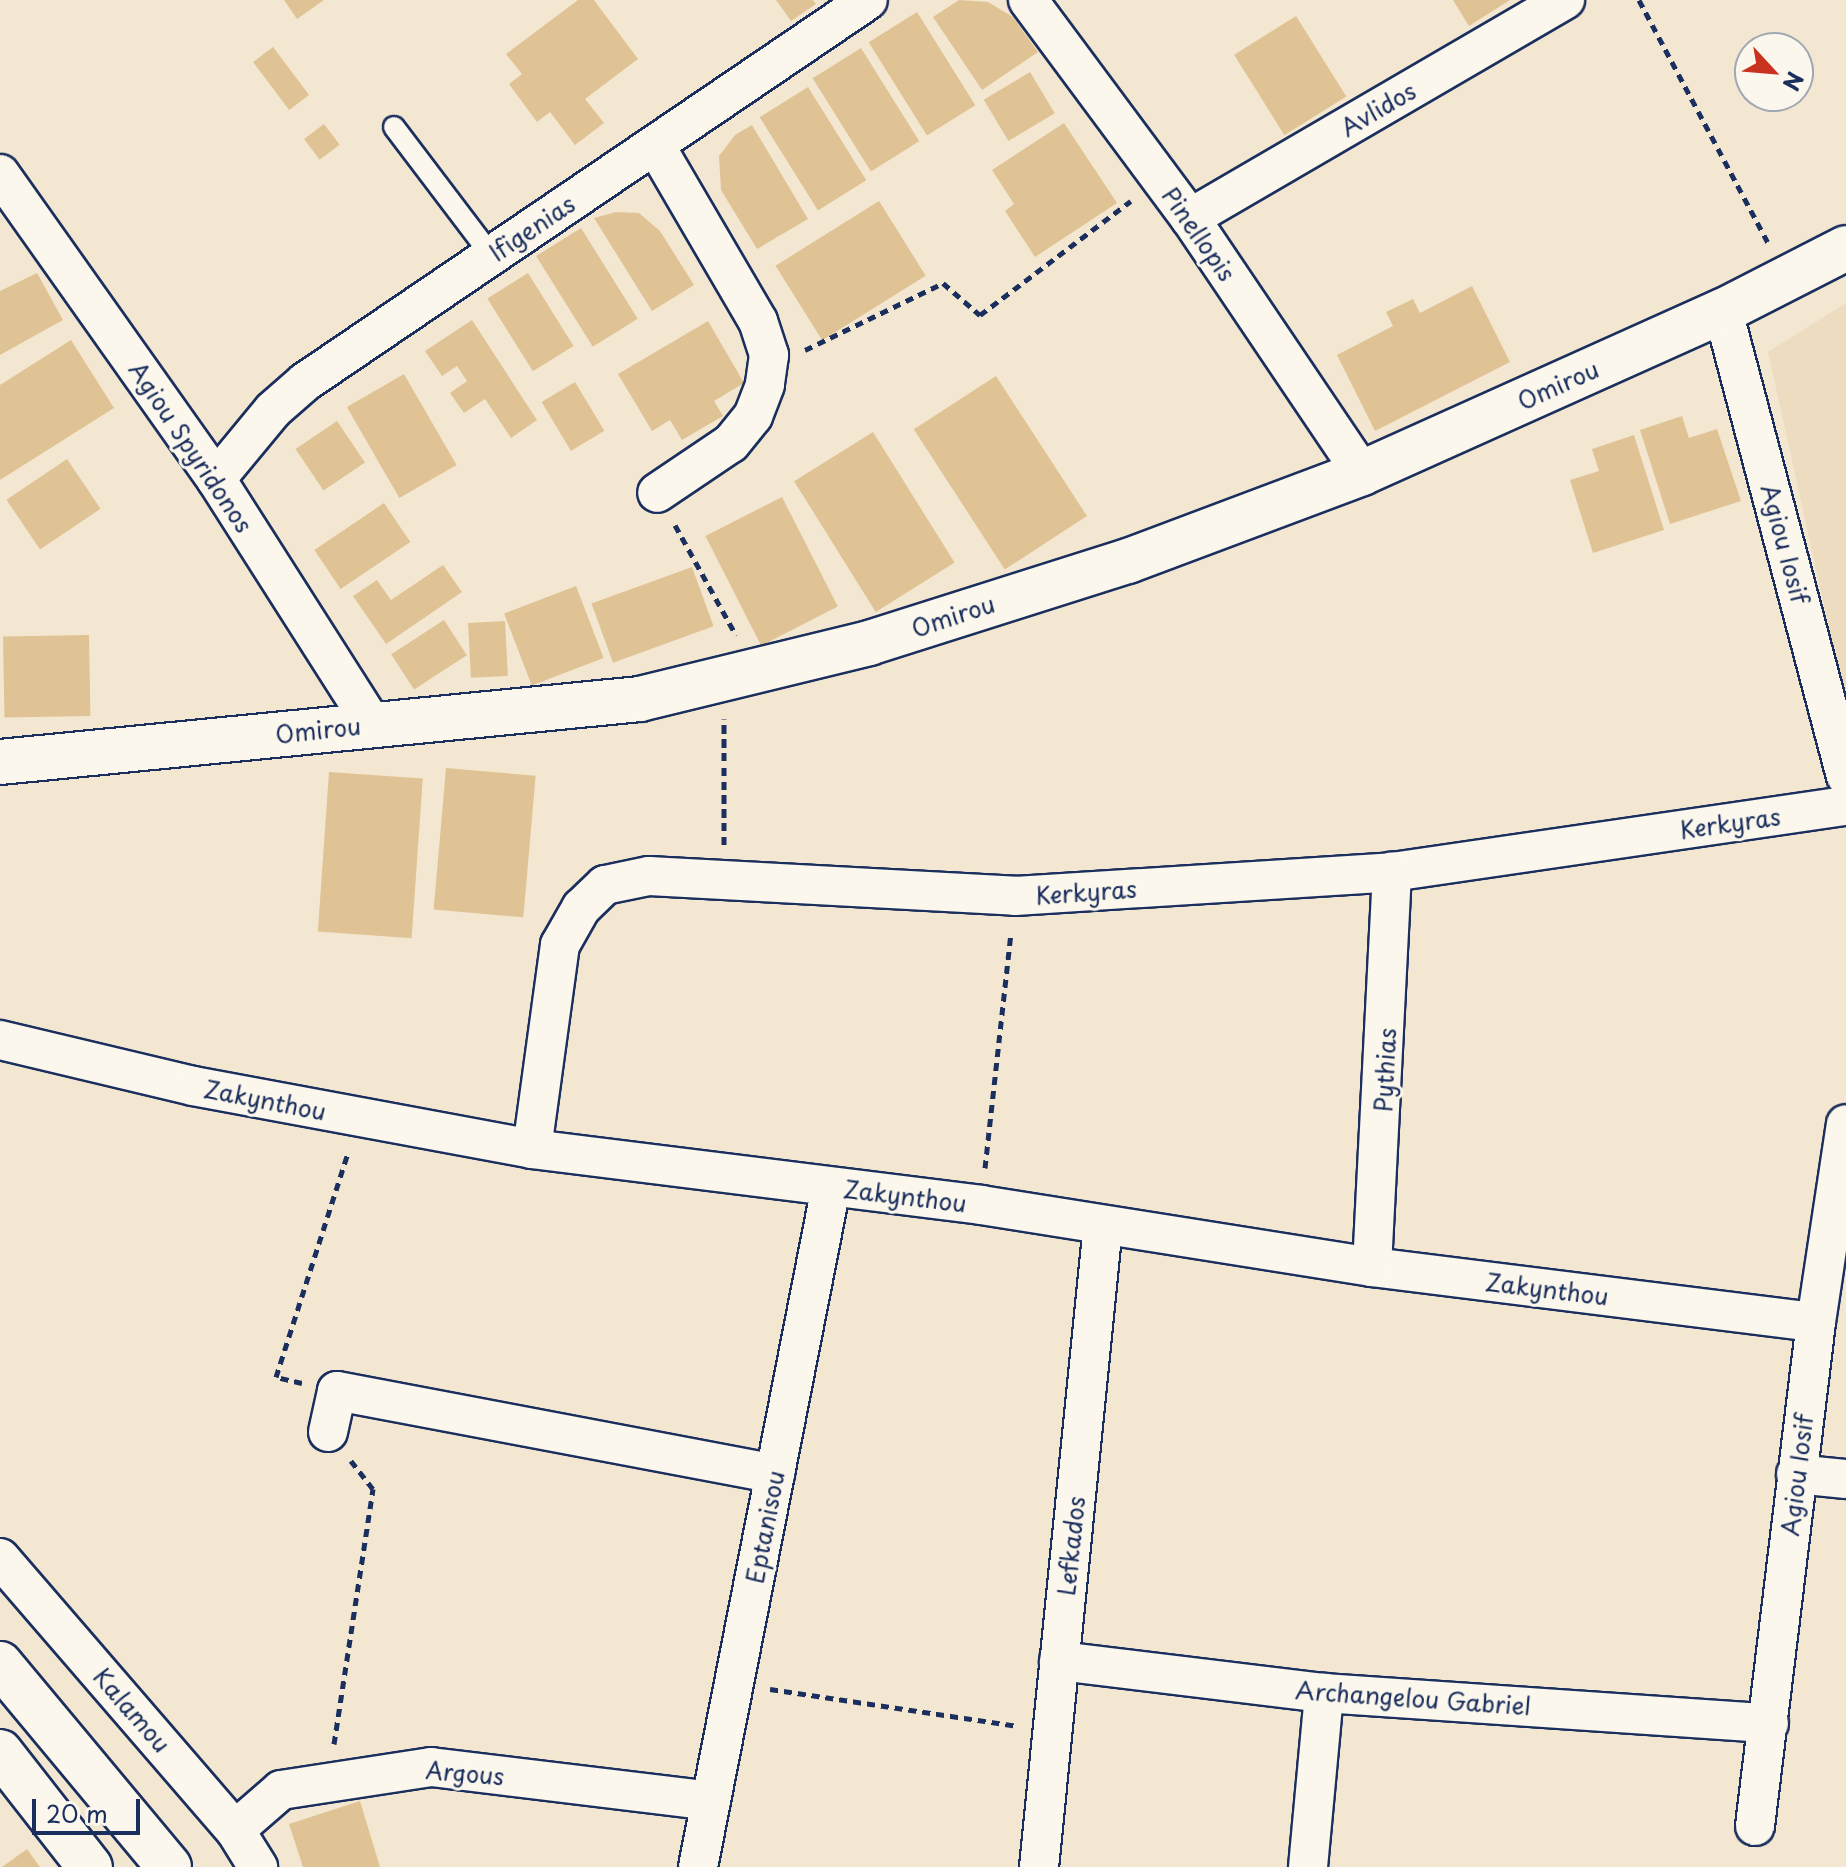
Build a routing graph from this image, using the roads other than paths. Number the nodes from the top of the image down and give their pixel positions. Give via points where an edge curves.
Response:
1 (868, 0) edge
2 (1028, 0) edge
3 (1565, 0) edge
4 (394, 127) dead end
5 (655, 145) junction
6 (0, 174) edge
7 (1190, 218) junction
8 (1846, 248) edge
9 (491, 255) junction
10 (1723, 311) junction
11 (1362, 473) junction
12 (216, 479) junction
13 (657, 493) road end
14 (373, 725) junction
15 (0, 762) edge
16 (1846, 776) edge
17 (1846, 806) edge
18 (1392, 872) junction
19 (0, 1040) edge
20 (1846, 1124) edge
21 (532, 1149) junction
22 (831, 1187) junction
23 (1103, 1225) junction
24 (1372, 1267) junction
25 (1816, 1322) junction
26 (328, 1432) road end
27 (775, 1474) junction
28 (1796, 1474) junction
29 (1846, 1479) edge
30 (0, 1558) edge
31 (1059, 1661) junction
32 (0, 1664) edge
33 (1324, 1693) junction
34 (1769, 1723) junction
35 (0, 1752) edge
36 (711, 1801) junction
37 (1755, 1826) dead end
38 (235, 1830) junction
39 (90, 1867) edge
40 (169, 1867) edge
41 (258, 1867) edge
42 (698, 1867) edge
43 (1039, 1867) edge
44 (1308, 1867) edge

1 - 5 street, Ifigenias
2 - 7 street, Pinellopis
3 - 7 street, Avlidos
4 - 9 lane
5 - 9 street, Ifigenias
5 - 13 street via 758,321 769,355 753,416 731,443
6 - 12 street, Agiou Spyridonos
7 - 11 street, Pinellopis
8 - 10 street, Omirou
9 - 12 street, Ifigenias via 289,394
10 - 11 street, Omirou
10 - 16 street, Agiou Iosif
11 - 14 street, Omirou via 1112,566 869,643 640,699
12 - 14 street, Agiou Spyridonos
14 - 15 street, Omirou
17 - 18 street, Kerkyras
18 - 21 street, Kerkyras via 1015,896 649,876 605,885 581,908 560,945
18 - 24 street, Pythias
19 - 21 street, Zakynthou via 193,1086
20 - 25 street, Agiou Iosif
21 - 22 street, Zakynthou
22 - 23 street, Zakynthou
22 - 27 street, Eptanisou
23 - 24 street, Zakynthou
23 - 31 street, Lefkados
24 - 25 street, Zakynthou
25 - 28 street, Agiou Iosif
26 - 27 street via 337,1391
27 - 36 street, Eptanisou
28 - 29 street
28 - 34 street, Agiou Iosif
30 - 38 street, Kalamou
31 - 33 street, Archangelou Gabriel
31 - 43 street, Lefkados
32 - 40 street
33 - 34 street, Archangelou Gabriel
33 - 44 street
34 - 37 street, Agiou Iosif
35 - 39 street
36 - 38 street, Argous via 431,1767 281,1790
36 - 42 street, Eptanisou
38 - 41 street, Kalamou

